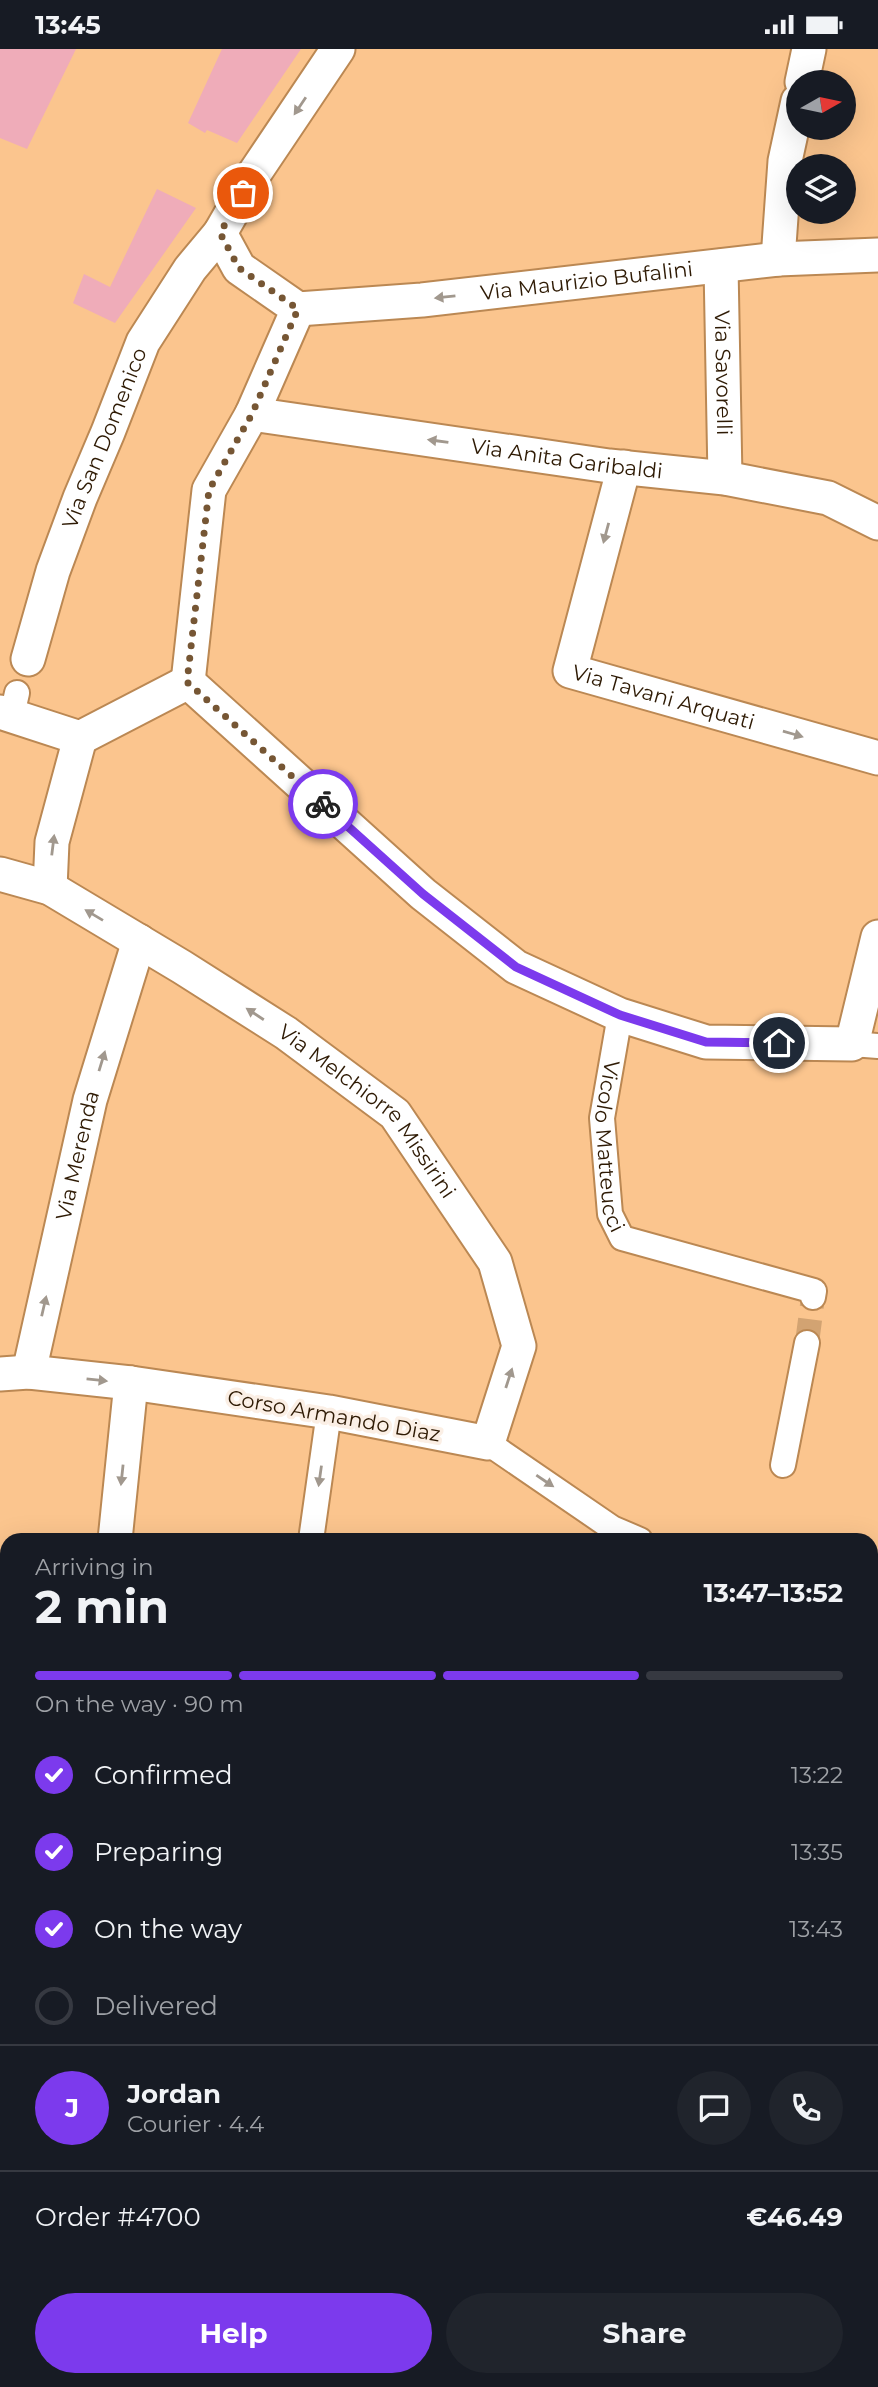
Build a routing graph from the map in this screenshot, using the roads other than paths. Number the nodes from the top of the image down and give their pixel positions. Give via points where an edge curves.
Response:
1 (338, 49) edge
2 (809, 49) edge
3 (805, 70) edge
4 (790, 140) edge
5 (220, 233) junction
6 (878, 255) edge
7 (778, 259) junction
8 (721, 266) junction
9 (298, 309) junction
10 (252, 414) junction
11 (624, 467) junction
12 (724, 478) junction
13 (878, 523) edge
14 (28, 659) dead end
15 (187, 682) junction
16 (10, 707) edge
17 (80, 738) junction
18 (878, 758) edge
19 (0, 874) edge
20 (50, 888) junction
21 (878, 937) edge
22 (139, 941) junction
23 (620, 1015) junction
24 (865, 1045) edge
25 (813, 1297) dead end
26 (807, 1343) tunnel mouth
27 (15, 1373) edge
28 (131, 1383) junction
29 (329, 1412) junction
30 (488, 1443) junction
31 (783, 1465) dead end
32 (116, 1533) edge
33 (312, 1533) edge
34 (624, 1533) edge

1 -> 5 street, Via San Domenico
2 - 3 street
4 - 7 street
5 - 9 street via 239,268
5 - 14 street, Via San Domenico via 190,269 143,342 53,571
6 - 7 street, Via Maurizio Bufalini
7 - 8 street, Via Maurizio Bufalini
8 -> 9 street, Via Maurizio Bufalini via 422,300
8 - 12 street, Via Savorelli
9 - 10 street
11 -> 10 street, Via Anita Garibaldi
10 - 15 street via 209,490
11 - 12 street, Via Anita Garibaldi
11 -> 18 street, Via Tavani Arquati via 570,671
12 - 13 street, Via Anita Garibaldi via 828,498
15 - 17 street
15 - 23 street via 423,894 516,967
16 - 17 street
20 -> 17 street via 52,842
19 - 20 street, Via Melchiorre Missirini
22 -> 20 street, Via Melchiorre Missirini
21 - 24 street
27 -> 22 street, Via Merenda
30 -> 22 street, Via Melchiorre Missirini via 519,1346 516,1334 495,1262 395,1114 286,1033
23 - 24 street via 706,1042
23 - 25 street, Vicolo Matteucci via 602,1118 610,1213 622,1238 814,1291
26 - 31 street
27 -> 28 street, Corso Armando Diaz
28 - 29 street, Corso Armando Diaz
28 -> 32 street
29 - 30 street, Corso Armando Diaz
29 -> 33 street
30 -> 34 street, Corso Armando Diaz

